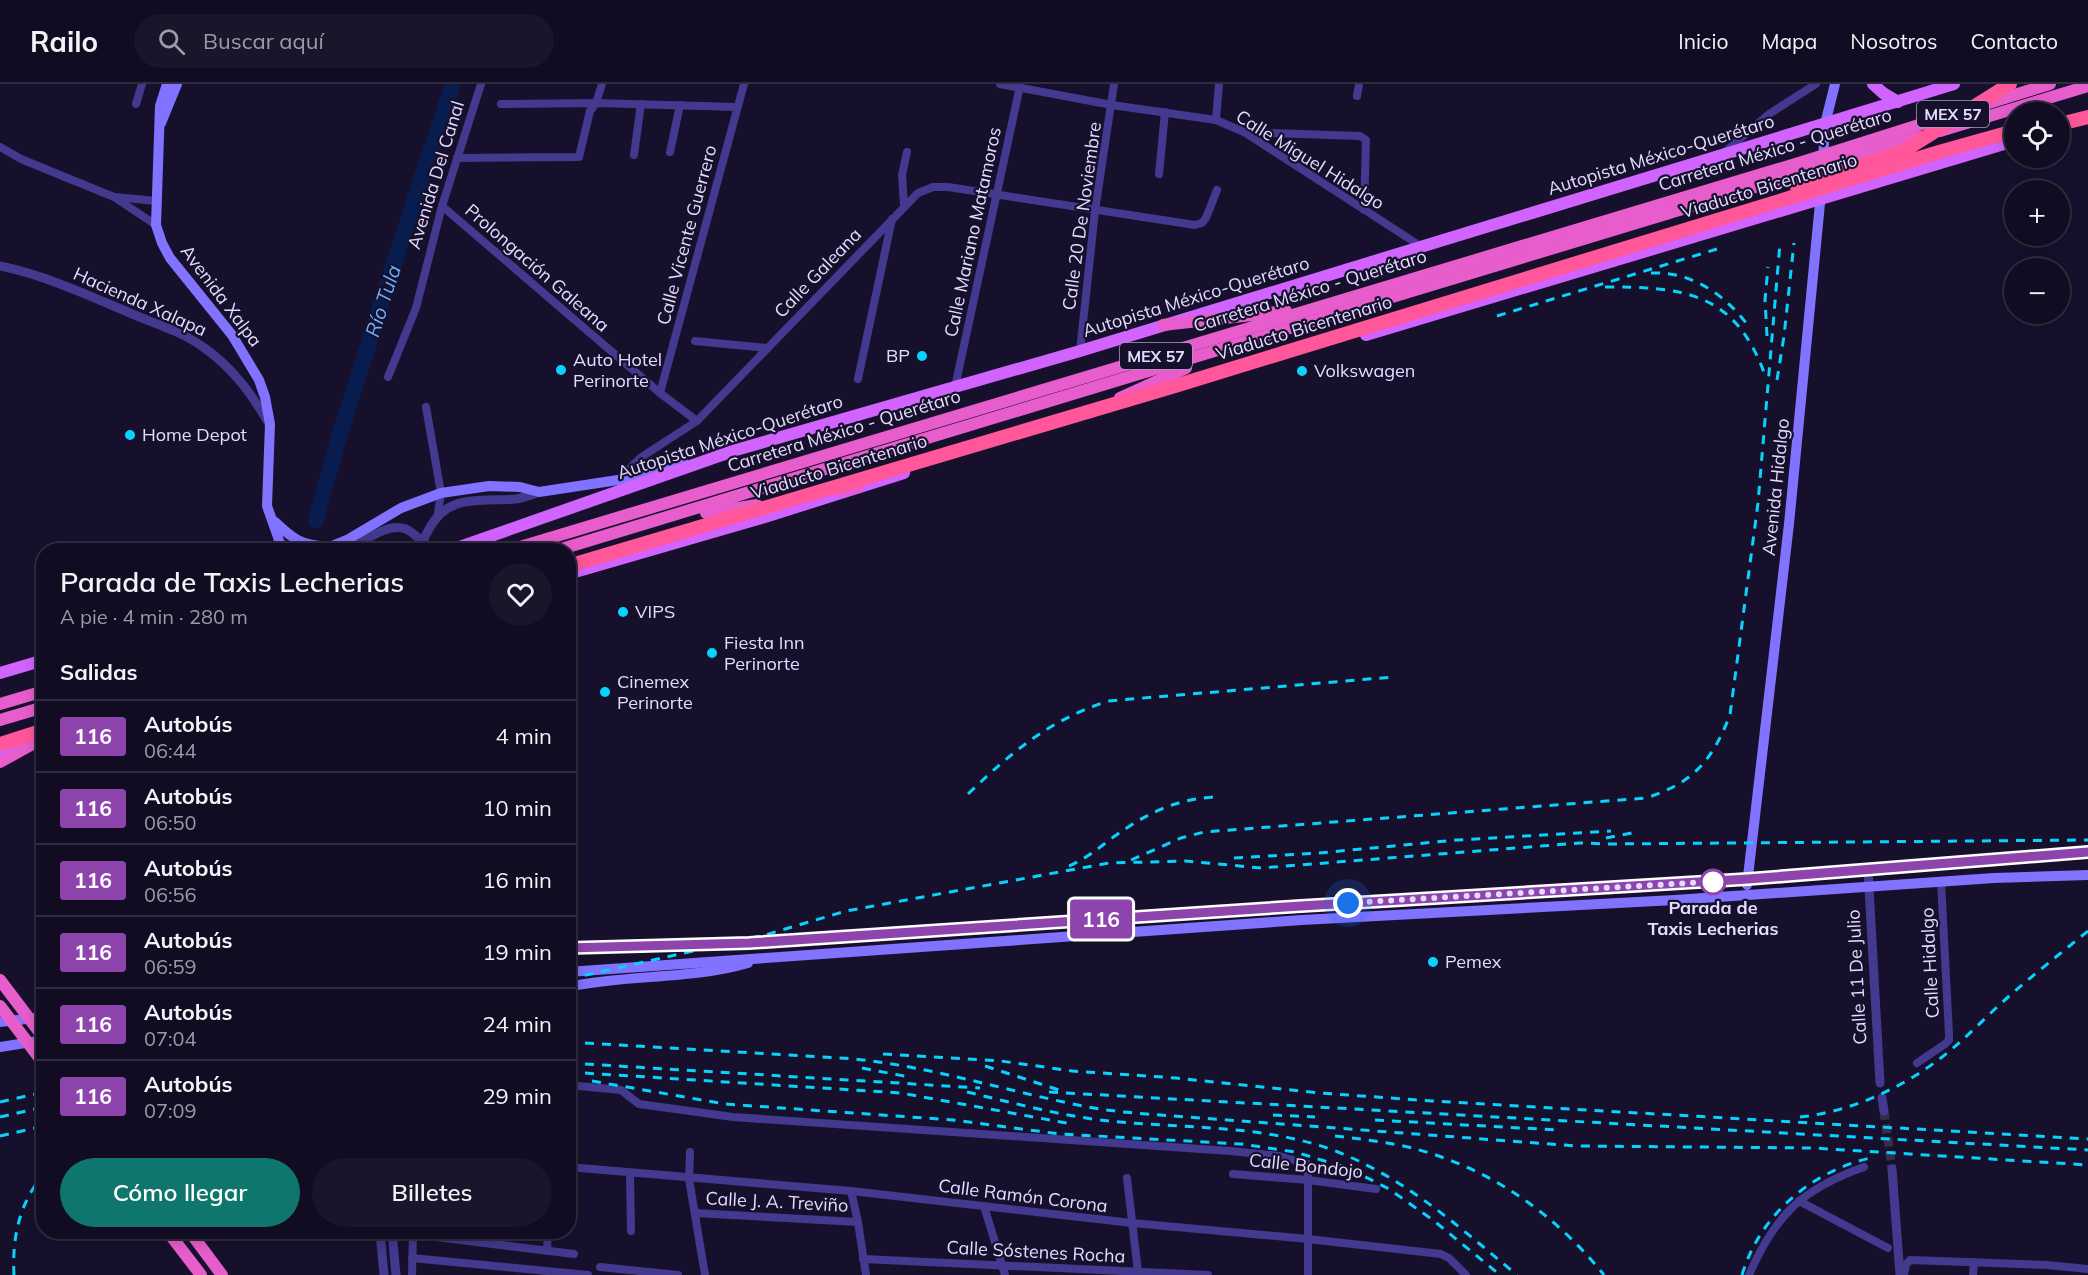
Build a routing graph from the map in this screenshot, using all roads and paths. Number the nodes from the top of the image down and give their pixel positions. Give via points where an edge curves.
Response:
1 (142, 84) edge
2 (167, 84) edge
3 (177, 84) edge
4 (480, 84) edge
5 (602, 84) edge
6 (744, 84) edge
7 (1000, 84) edge
8 (1114, 84) edge
9 (1219, 84) edge
10 (1359, 84) edge
11 (1835, 84) edge
12 (1873, 84) edge
13 (1954, 84) edge
14 (2010, 84) edge
15 (2050, 84) edge
16 (1811, 85) edge
17 (1020, 86) edge
18 (1940, 86) edge
19 (2088, 86) edge
20 (1358, 96) dead end
21 (1898, 102) junction
22 (596, 103) junction
23 (136, 104) dead end
24 (501, 104) dead end
25 (641, 104) junction
26 (680, 105) junction
27 (1112, 105) junction
28 (737, 107) junction
29 (1164, 112) junction
30 (2088, 118) edge
31 (1216, 120) junction
32 (2070, 122) edge
33 (1825, 124) junction
34 (2070, 125) edge
35 (160, 126) junction
36 (1244, 132) junction
37 (2004, 134) edge
38 (2004, 144) edge
39 (0, 147) edge
40 (1858, 150) junction
41 (670, 152) dead end
42 (907, 152) dead end
43 (1724, 153) junction
44 (634, 155) dead end
45 (457, 158) junction
46 (1804, 167) junction
47 (1159, 174) dead end
48 (1217, 190) dead end
49 (997, 194) junction
50 (114, 197) junction
51 (1820, 200) junction
52 (156, 201) junction
53 (904, 205) junction
54 (442, 206) junction
55 (1364, 210) junction
56 (1095, 211) junction
57 (892, 218) junction
58 (1712, 222) junction
59 (156, 225) junction
60 (1422, 247) junction
61 (0, 266) edge
62 (1320, 307) junction
63 (1163, 325) junction
64 (694, 341) dead end
65 (767, 348) junction
66 (1230, 348) junction
67 (1080, 351) junction
68 (388, 376) dead end
69 (858, 379) dead end
70 (955, 387) junction
71 (660, 393) junction
72 (426, 407) dead end
73 (697, 420) junction
74 (1058, 423) junction
75 (270, 424) junction
76 (736, 450) junction
77 (618, 480) junction
78 (859, 487) junction
79 (539, 492) junction
80 (441, 493) junction
81 (610, 495) junction
82 (438, 513) junction
83 (272, 520) junction
84 (655, 522) junction
85 (279, 543) edge
86 (301, 543) edge
87 (340, 543) edge
88 (361, 543) edge
89 (418, 543) edge
90 (423, 543) edge
91 (471, 543) edge
92 (533, 543) edge
93 (576, 545) edge
94 (576, 570) edge
95 (576, 571) edge
96 (36, 662) edge
97 (0, 666) edge
98 (14, 669) junction
99 (0, 673) edge
100 (36, 693) edge
101 (0, 704) edge
102 (36, 709) edge
103 (0, 720) edge
104 (36, 738) edge
105 (36, 739) edge
106 (36, 741) edge
107 (0, 744) edge
108 (0, 753) edge
109 (0, 762) edge
110 (2088, 852) edge
111 (1993, 860) junction
112 (1868, 870) junction
113 (2088, 875) edge
114 (1994, 878) junction
115 (1748, 879) junction
116 (1941, 881) junction
117 (1868, 885) junction
118 (1747, 894) junction
119 (1301, 906) junction
120 (1302, 920) junction
121 (576, 948) edge
122 (765, 958) junction
123 (576, 971) edge
124 (0, 980) edge
125 (576, 985) edge
126 (0, 1006) edge
127 (36, 1018) edge
128 (0, 1022) edge
129 (36, 1028) edge
130 (36, 1040) edge
131 (0, 1047) edge
132 (36, 1053) edge
133 (1917, 1063) dead end
134 (1880, 1083) dead end
135 (576, 1086) edge
136 (1882, 1098) dead end
137 (1884, 1111) tunnel mouth
138 (690, 1152) dead end
139 (1863, 1167) dead end
140 (576, 1168) edge
141 (1892, 1169) tunnel mouth
142 (630, 1173) junction
143 (1233, 1174) dead end
144 (1127, 1178) dead end
145 (689, 1179) junction
146 (1308, 1180) junction
147 (1376, 1189) dead end
148 (850, 1191) junction
149 (1799, 1201) junction
150 (984, 1206) junction
151 (694, 1213) junction
152 (858, 1222) junction
153 (1132, 1223) junction
154 (631, 1231) dead end
155 (173, 1239) edge
156 (195, 1239) edge
157 (381, 1239) edge
158 (393, 1239) edge
159 (412, 1239) edge
160 (457, 1239) edge
161 (548, 1239) edge
162 (1308, 1239) junction
163 (1888, 1248) dead end
164 (547, 1251) junction
165 (574, 1254) dead end
166 (209, 1257) junction
167 (412, 1258) junction
168 (863, 1259) junction
169 (1974, 1262) junction
170 (1003, 1265) junction
171 (2047, 1265) junction
172 (600, 1267) dead end
173 (2088, 1269) edge
174 (1138, 1272) junction
175 (1102, 1273) edge
176 (1169, 1274) edge
177 (201, 1275) edge
178 (222, 1275) edge
179 (227, 1275) edge
180 (384, 1275) edge
181 (396, 1275) edge
182 (412, 1275) edge
183 (588, 1275) edge
184 (678, 1275) edge
185 (705, 1275) edge
186 (866, 1275) edge
187 (1005, 1275) edge
188 (1208, 1275) edge
189 (1308, 1275) edge
190 (1466, 1275) edge
191 (1749, 1275) edge
192 (1902, 1275) edge
193 (1973, 1275) edge
194 (2046, 1275) edge

1 - 23 street
2 - 35 main road, Avenida Xalpa via 160,106
3 - 35 main road, Avenida Xalpa
4 - 45 street, Avenida Del Canal
5 - 22 street
6 - 28 street, Calle Vicente Guerrero
7 - 17 street, Calle Miguel Hidalgo
8 - 27 street, Calle 20 De Noviembre
9 - 31 street
10 - 20 street
11 - 33 main road, Avenida Hidalgo
12 - 21 main road
13 - 18 main road, Autopista México-Querétaro
14 - 58 highway via 1902,152 1798,187
15 - 40 highway, Carretera México - Querétaro / MEX 57
16 - 43 street via 1769,114
17 - 27 street, Calle Miguel Hidalgo
17 - 49 street, Calle Mariano Matamoros
18 - 21 main road, Autopista México-Querétaro
19 - 40 highway, Carretera México - Querétaro / MEX 57
21 - 33 main road, Autopista México-Querétaro
22 - 24 street
22 - 25 street
22 - 45 street via 590,111 579,157
25 - 26 street
25 - 44 street
26 - 28 street
26 - 41 street
27 - 29 street, Calle Miguel Hidalgo
27 - 56 street, Calle 20 De Noviembre
28 - 71 street, Calle Vicente Guerrero
29 - 31 street, Calle Miguel Hidalgo
29 - 47 street
30 - 32 highway
30 - 34 main road
31 - 36 street, Calle Miguel Hidalgo
33 - 43 main road, Autopista México-Querétaro
33 - 51 main road, Avenida Hidalgo
35 - 52 main road, Avenida Xalpa
36 - 55 street, Calle Miguel Hidalgo
36 - 55 street via 1360,136 1366,140
37 - 58 highway, Viaducto Bicentenario
38 - 51 main road
39 - 50 street
40 - 46 highway, Carretera México - Querétaro / MEX 57
42 - 53 street via 902,175
43 - 60 main road, Autopista México-Querétaro
45 - 54 street, Avenida Del Canal
46 - 62 highway, Carretera México - Querétaro / MEX 57
46 - 66 highway, Carretera México - Querétaro / MEX 57
48 - 56 street, Calle Galeana via 1206,218 1195,225
49 - 53 street, Calle Galeana via 933,187
49 - 56 street, Calle Galeana
49 - 70 street, Calle Mariano Matamoros
50 - 52 street
50 - 59 street
51 - 74 main road
51 - 115 main road, Avenida Hidalgo via 1789,524
52 - 59 main road, Avenida Xalpa
53 - 57 street, Calle Galeana
54 - 68 street, Avenida Del Canal via 416,308
54 - 71 street, Prolongación Galeana
55 - 60 street, Calle Miguel Hidalgo
56 - 67 street, Calle 20 De Noviembre
57 - 65 street, Calle Galeana
57 - 69 street
58 - 74 highway, Viaducto Bicentenario
59 - 75 main road, Avenida Xalpa via 170,258 248,359 265,397
60 - 63 main road, Autopista México-Querétaro
61 - 75 street, Hacienda Xalapa via 28,272 96,298 202,346 227,366
62 - 63 highway
62 - 92 highway, Carretera México - Querétaro / MEX 57
63 - 67 main road, Autopista México-Querétaro
64 - 65 street
65 - 73 street, Calle Galeana
66 - 74 highway
66 - 84 highway, Carretera México - Querétaro / MEX 57
67 - 70 main road, Autopista México-Querétaro
70 - 76 main road, Autopista México-Querétaro
71 - 73 street, Prolongación Galeana
72 - 80 street
73 - 77 street, Calle Galeana via 640,458
74 - 78 main road
74 - 94 highway, Viaducto Bicentenario
75 - 83 main road, Avenida Xalpa via 266,494
76 - 77 main road
76 - 81 main road, Autopista México-Querétaro
77 - 79 main road
77 - 81 street, Calle Galeana
78 - 84 highway
78 - 95 main road
79 - 80 main road via 489,486
79 - 82 street via 519,499 448,506
80 - 82 street
80 - 87 main road via 401,508
81 - 91 main road, Autopista México-Querétaro
82 - 90 street
83 - 85 main road, Avenida Xalpa
83 - 86 main road
84 - 93 highway, Carretera México - Querétaro / MEX 57
88 - 89 street via 395,528 405,529
96 - 98 main road
97 - 98 main road
98 - 99 main road
100 - 101 highway
102 - 103 highway
104 - 107 highway
105 - 108 main road
106 - 109 highway
110 - 111 main road
111 - 112 main road
111 - 114 main road
112 - 115 main road
112 - 117 street, Calle 11 De Julio
113 - 114 main road
114 - 116 main road
115 - 118 main road, Avenida Hidalgo
115 - 119 main road
116 - 117 main road
116 - 133 street, Calle Hidalgo via 1949,1040
117 - 118 main road
117 - 134 street, Calle 11 De Julio
118 - 120 main road
119 - 120 main road
119 - 121 main road via 726,945
120 - 122 main road
122 - 123 main road
122 - 125 main road via 724,970
124 - 129 highway
126 - 132 highway
127 - 128 main road
130 - 131 main road
135 - 146 street via 621,1090 639,1104 732,1117 1279,1156 1308,1164
136 - 137 street
138 - 145 street
139 - 149 street via 1836,1177
140 - 142 street, Calle Ramón Corona
141 - 192 street
142 - 145 street, Calle Ramón Corona
142 - 154 street
143 - 146 street, Calle Bondojo
144 - 153 street
145 - 148 street, Calle Ramón Corona
145 - 151 street
146 - 147 street, Calle Bondojo
146 - 162 street
148 - 150 street, Calle Ramón Corona
148 - 152 street
149 - 163 street
149 - 191 street via 1770,1234
150 - 153 street, Calle Ramón Corona
150 - 170 street
151 - 152 street, Calle J. A. Treviño
151 - 185 street
152 - 168 street
153 - 162 street, Calle Ramón Corona
153 - 174 street
155 - 177 highway
156 - 166 highway
157 - 180 street
158 - 181 street
159 - 167 street
160 - 164 street
161 - 164 street
162 - 189 street
162 - 190 street, Calle Ramón Corona via 1441,1254
164 - 165 street
166 - 178 highway
166 - 179 highway
167 - 182 street
167 - 183 street
168 - 170 street, Calle Sóstenes Rocha
168 - 186 street
169 - 171 street
169 - 192 street via 1910,1260
169 - 193 street
170 - 175 street, Calle Sóstenes Rocha
170 - 187 street
171 - 173 street
171 - 194 street
172 - 184 street
174 - 175 street, Calle Sóstenes Rocha
174 - 176 street, Calle Sóstenes Rocha
176 - 188 street, Calle Sóstenes Rocha

